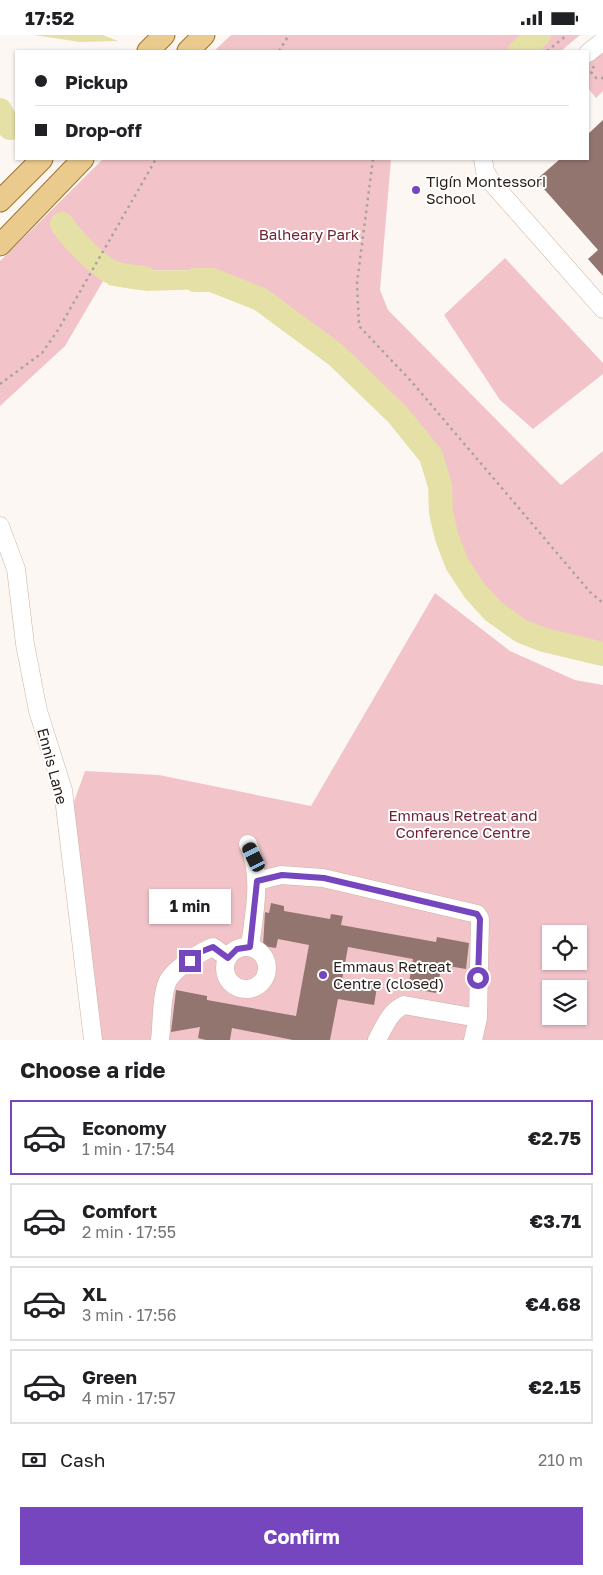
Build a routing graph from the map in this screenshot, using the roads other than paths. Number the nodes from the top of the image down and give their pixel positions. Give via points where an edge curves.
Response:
1 (164, 35) edge
2 (204, 35) edge
3 (603, 41) edge
4 (149, 50) edge
5 (189, 50) edge
6 (594, 59) edge
7 (41, 160) edge
8 (82, 160) edge
9 (483, 160) edge
10 (0, 201) edge
11 (0, 245) edge
12 (603, 309) edge
13 (0, 526) edge
14 (248, 845) dead end
15 (257, 881) junction
16 (250, 947) junction
17 (228, 958) junction
18 (478, 1017) junction
19 (96, 1040) edge
20 (160, 1040) edge
21 (377, 1040) edge
22 (474, 1040) edge

1 - 4 main road
2 - 5 main road
3 - 6 street
7 - 10 main road
8 - 11 main road
9 - 12 street via 492,183
13 - 19 street, Ennis Lane via 16,569 25,644 38,711 63,790
14 - 15 street via 254,857
15 - 16 street
15 - 18 street via 282,875 324,878 477,914 480,919
16 - 17 street via 237,949
16 - 17 street via 262,953 268,965 265,978 256,987 242,989 231,982 225,971
17 - 20 street via 213,947 200,952 170,979
18 - 21 street via 404,1005 397,1008
18 - 22 street

